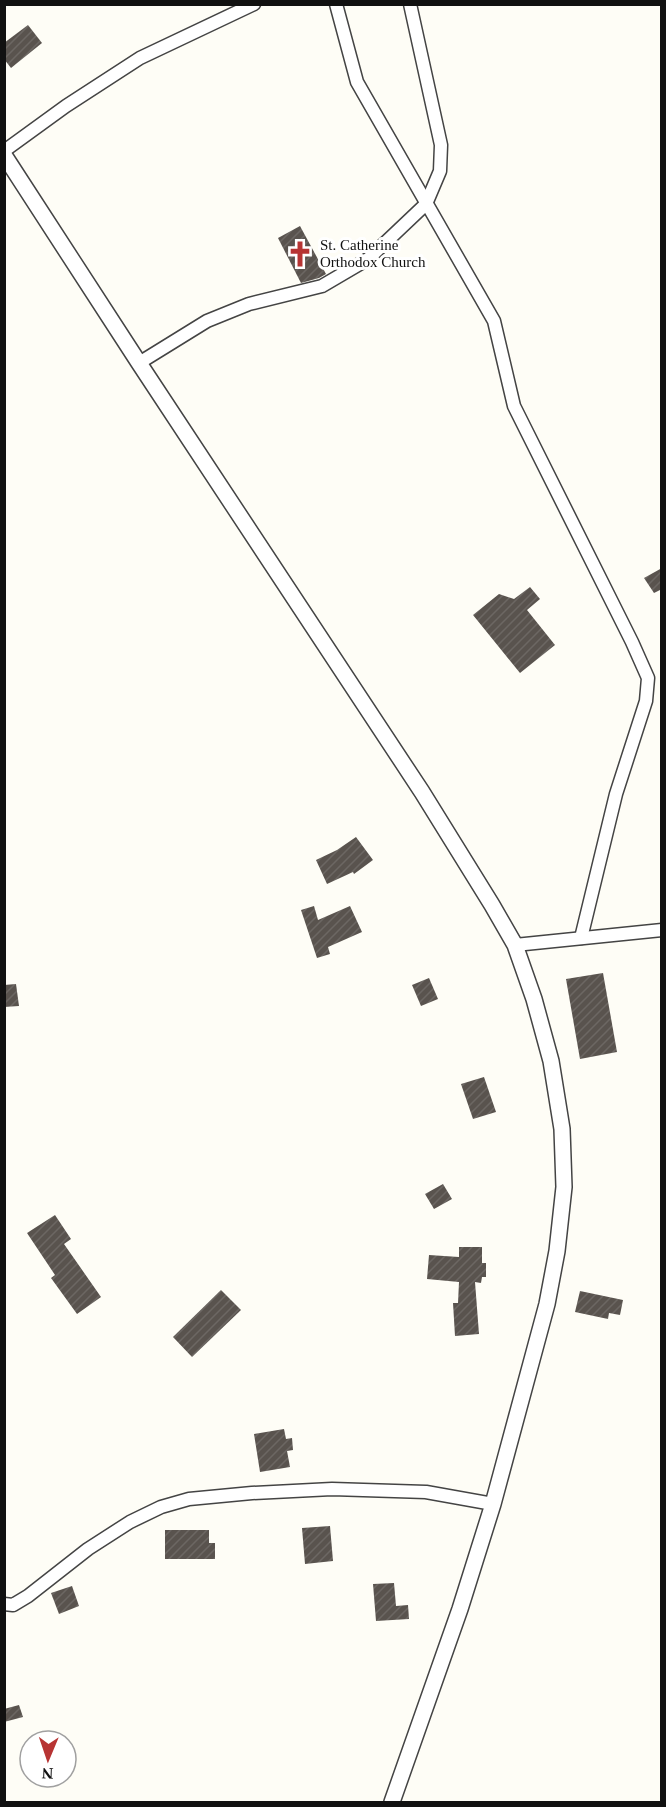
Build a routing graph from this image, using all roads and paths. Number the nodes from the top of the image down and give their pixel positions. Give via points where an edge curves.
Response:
1 (254, 4) edge
2 (336, 4) edge
3 (410, 4) edge
4 (4, 153) edge
5 (426, 204) junction
6 (139, 363) junction
7 (662, 930) edge
8 (581, 938) junction
9 (514, 945) junction
10 (493, 1503) junction
11 (4, 1604) edge
12 (392, 1803) edge

1 - 4 street via 140,58 66,106
2 - 5 street via 357,82
3 - 5 street via 441,145 440,171
4 - 6 street
5 - 6 street via 369,259 322,286 249,304 207,321
5 - 8 street via 494,321 514,406 648,678 646,701 616,794
6 - 9 street via 422,792
7 - 8 street
8 - 9 street
9 - 10 street via 534,999 550,1061 562,1129 564,1187 547,1304
10 - 11 street via 426,1492 333,1489 189,1499 130,1522 28,1596 14,1605
10 - 12 street

